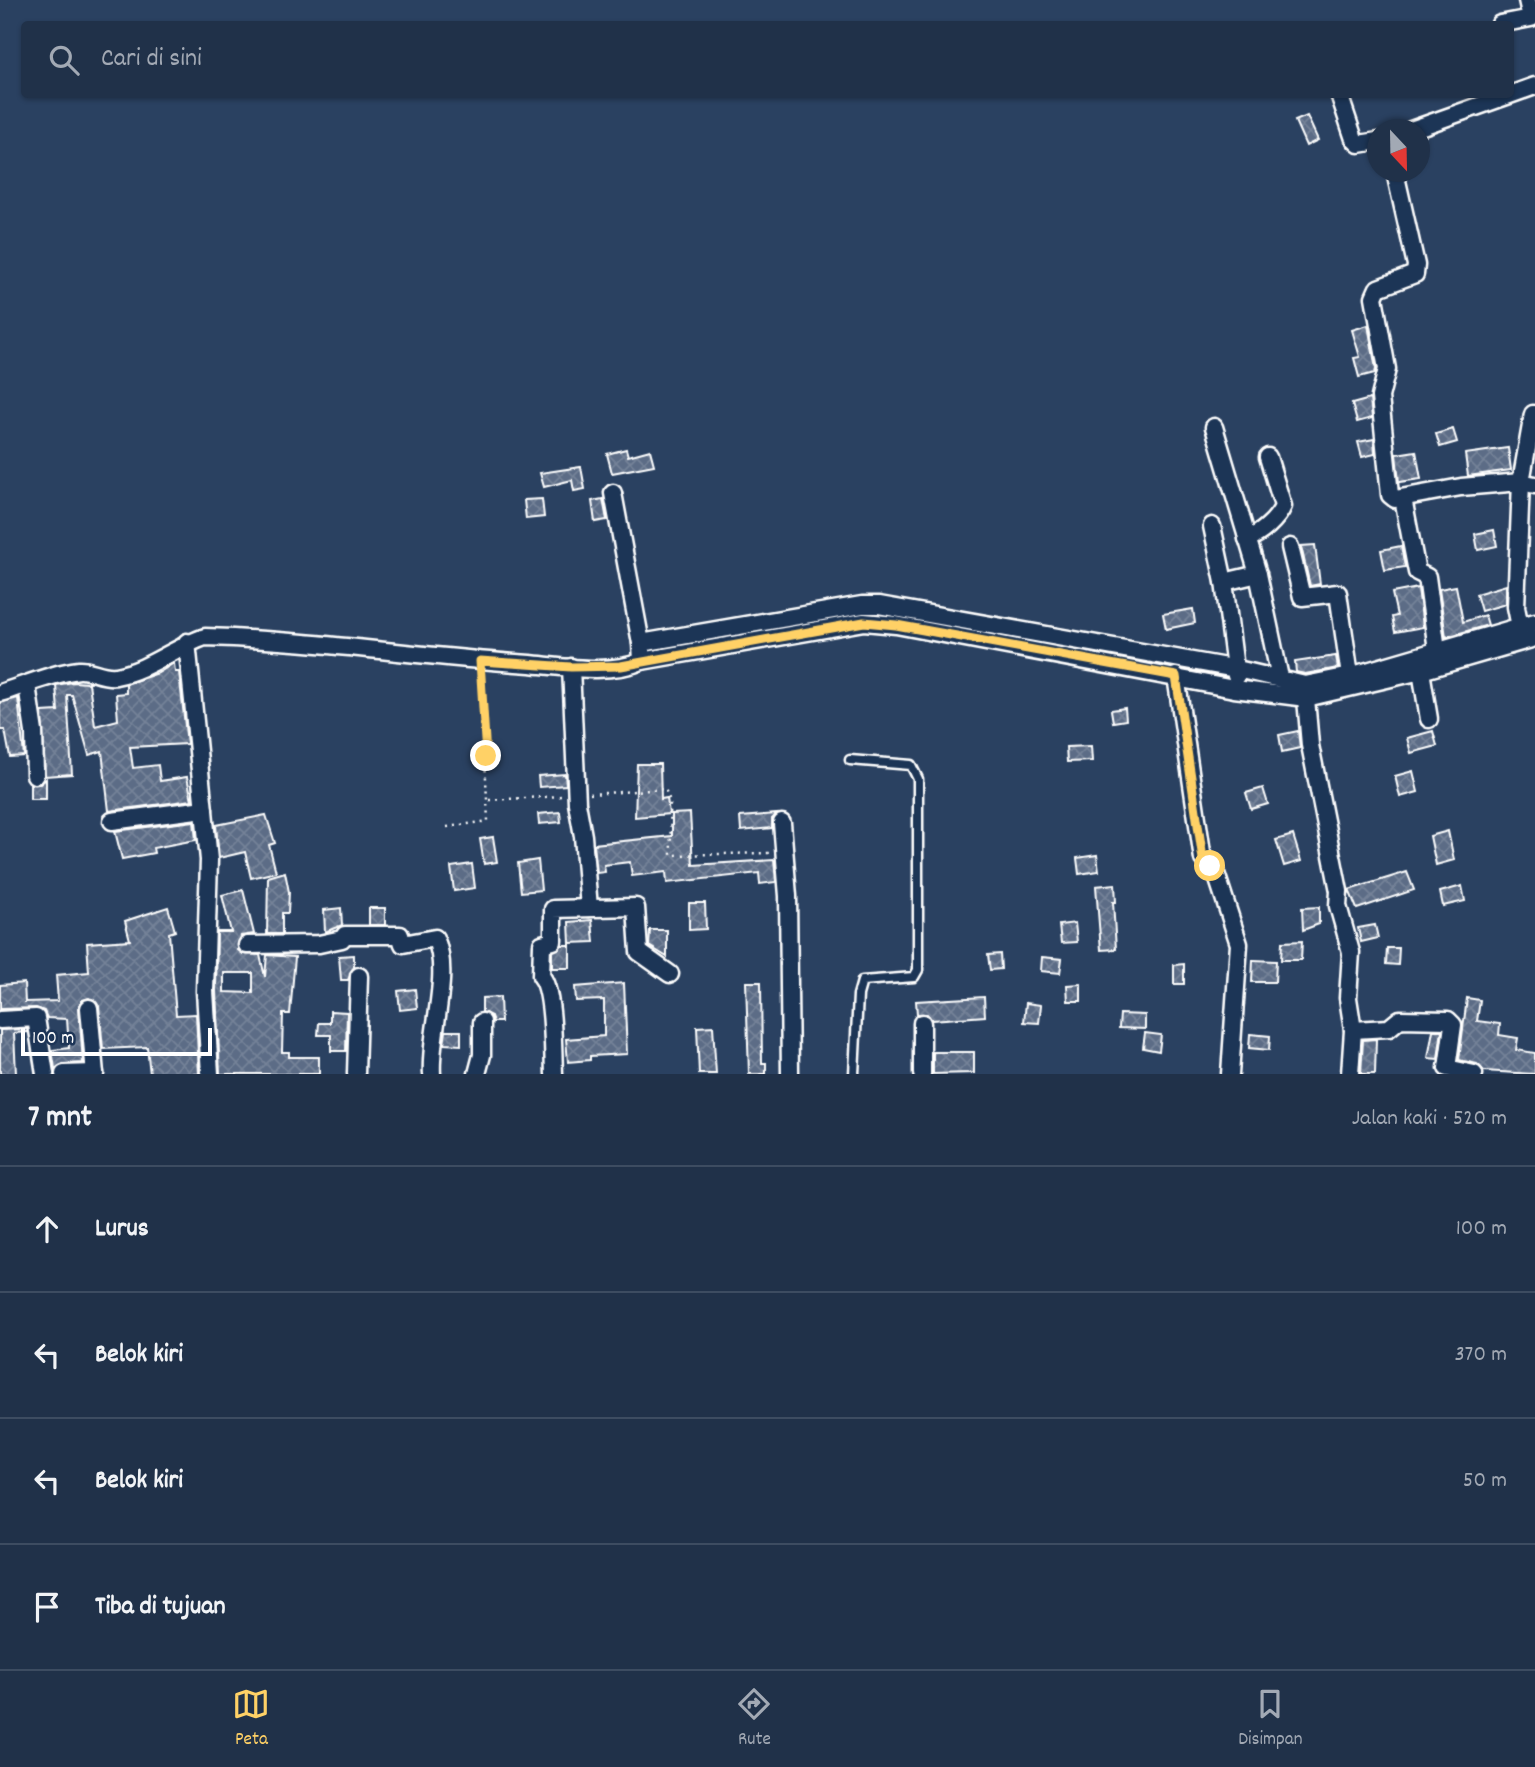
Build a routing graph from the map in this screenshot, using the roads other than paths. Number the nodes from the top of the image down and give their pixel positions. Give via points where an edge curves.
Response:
1 (1527, 0) edge
2 (1514, 21) edge
3 (1535, 86) edge
4 (1514, 93) edge
5 (1340, 98) edge
6 (1501, 98) edge
7 (1430, 123) edge
8 (1367, 143) edge
9 (1397, 182) edge
10 (1533, 414) dead end
11 (1214, 427) dead end
12 (1268, 457) dead end
13 (1528, 484) edge
14 (613, 493) dead end
15 (1403, 498) junction
16 (1212, 526) dead end
17 (1247, 539) junction
18 (1290, 547) dead end
19 (1258, 574) junction
20 (1224, 582) junction
21 (1527, 624) edge
22 (1535, 638) edge
23 (187, 642) junction
24 (641, 643) junction
25 (1437, 650) junction
26 (642, 661) junction
27 (571, 667) junction
28 (1237, 668) junction
29 (1421, 671) junction
30 (1176, 676) junction
31 (1350, 676) junction
32 (1280, 678) junction
33 (27, 685) junction
34 (1234, 689) junction
35 (1306, 691) junction
36 (0, 693) edge
37 (1429, 719) dead end
38 (850, 760) dead end
39 (35, 775) dead end
40 (204, 809) junction
41 (113, 821) dead end
42 (782, 823) dead end
43 (589, 908) junction
44 (247, 945) dead end
45 (670, 974) dead end
46 (359, 976) dead end
47 (89, 1007) dead end
48 (0, 1020) edge
49 (482, 1022) dead end
50 (922, 1023) dead end
51 (1353, 1030) junction
52 (95, 1073) edge
53 (45, 1074) edge
54 (64, 1074) edge
55 (210, 1074) edge
56 (356, 1074) edge
57 (432, 1074) edge
58 (477, 1074) edge
59 (554, 1074) edge
60 (790, 1074) edge
61 (854, 1074) edge
62 (922, 1074) edge
63 (1230, 1074) edge
64 (1350, 1074) edge
65 (1474, 1074) edge

1 - 2 street via 1531,18
3 - 4 street
5 - 8 street via 1354,139
6 - 7 street
9 - 15 street via 1415,274 1378,288 1374,297 1387,369 1380,397 1390,495
10 - 13 street
11 - 17 street
12 - 17 street via 1283,506 1257,536
13 - 15 street via 1461,487
13 - 21 street via 1516,607
14 - 24 street
15 - 25 street via 1417,572 1427,577
16 - 20 street
17 - 19 street
18 - 31 street via 1302,597 1338,593
19 - 20 street
19 - 32 street
20 - 28 street
21 - 25 street
22 - 29 street
23 - 27 street via 228,638
23 - 33 street via 159,660 118,676 78,670
23 - 40 street
24 - 26 street
24 - 28 street via 823,609 879,605
25 - 31 street
26 - 27 street
26 - 30 street via 864,622
27 - 43 street via 577,795
28 - 32 street
28 - 34 street
29 - 35 street
29 - 37 street
30 - 34 street
30 - 63 street via 1203,859 1215,870 1238,944
31 - 35 street
32 - 35 street
33 - 36 street
33 - 39 street
34 - 35 street
35 - 51 street via 1310,745 1339,891 1338,906 1351,952 1348,998
38 - 61 lane via 911,765 918,779 918,970 914,977 862,981
40 - 41 street
40 - 55 street
42 - 60 street
43 - 45 street via 636,906 639,952
43 - 59 street via 553,909 553,941 542,944 541,976 550,1007
44 - 57 street via 319,944 345,935 400,935 403,944 435,938 443,955
46 - 56 street
47 - 52 street
48 - 53 street via 36,1018
49 - 58 street
50 - 62 street
51 - 64 street
51 - 65 street via 1389,1028 1400,1019 1448,1020 1453,1025 1447,1068
52 - 54 street

